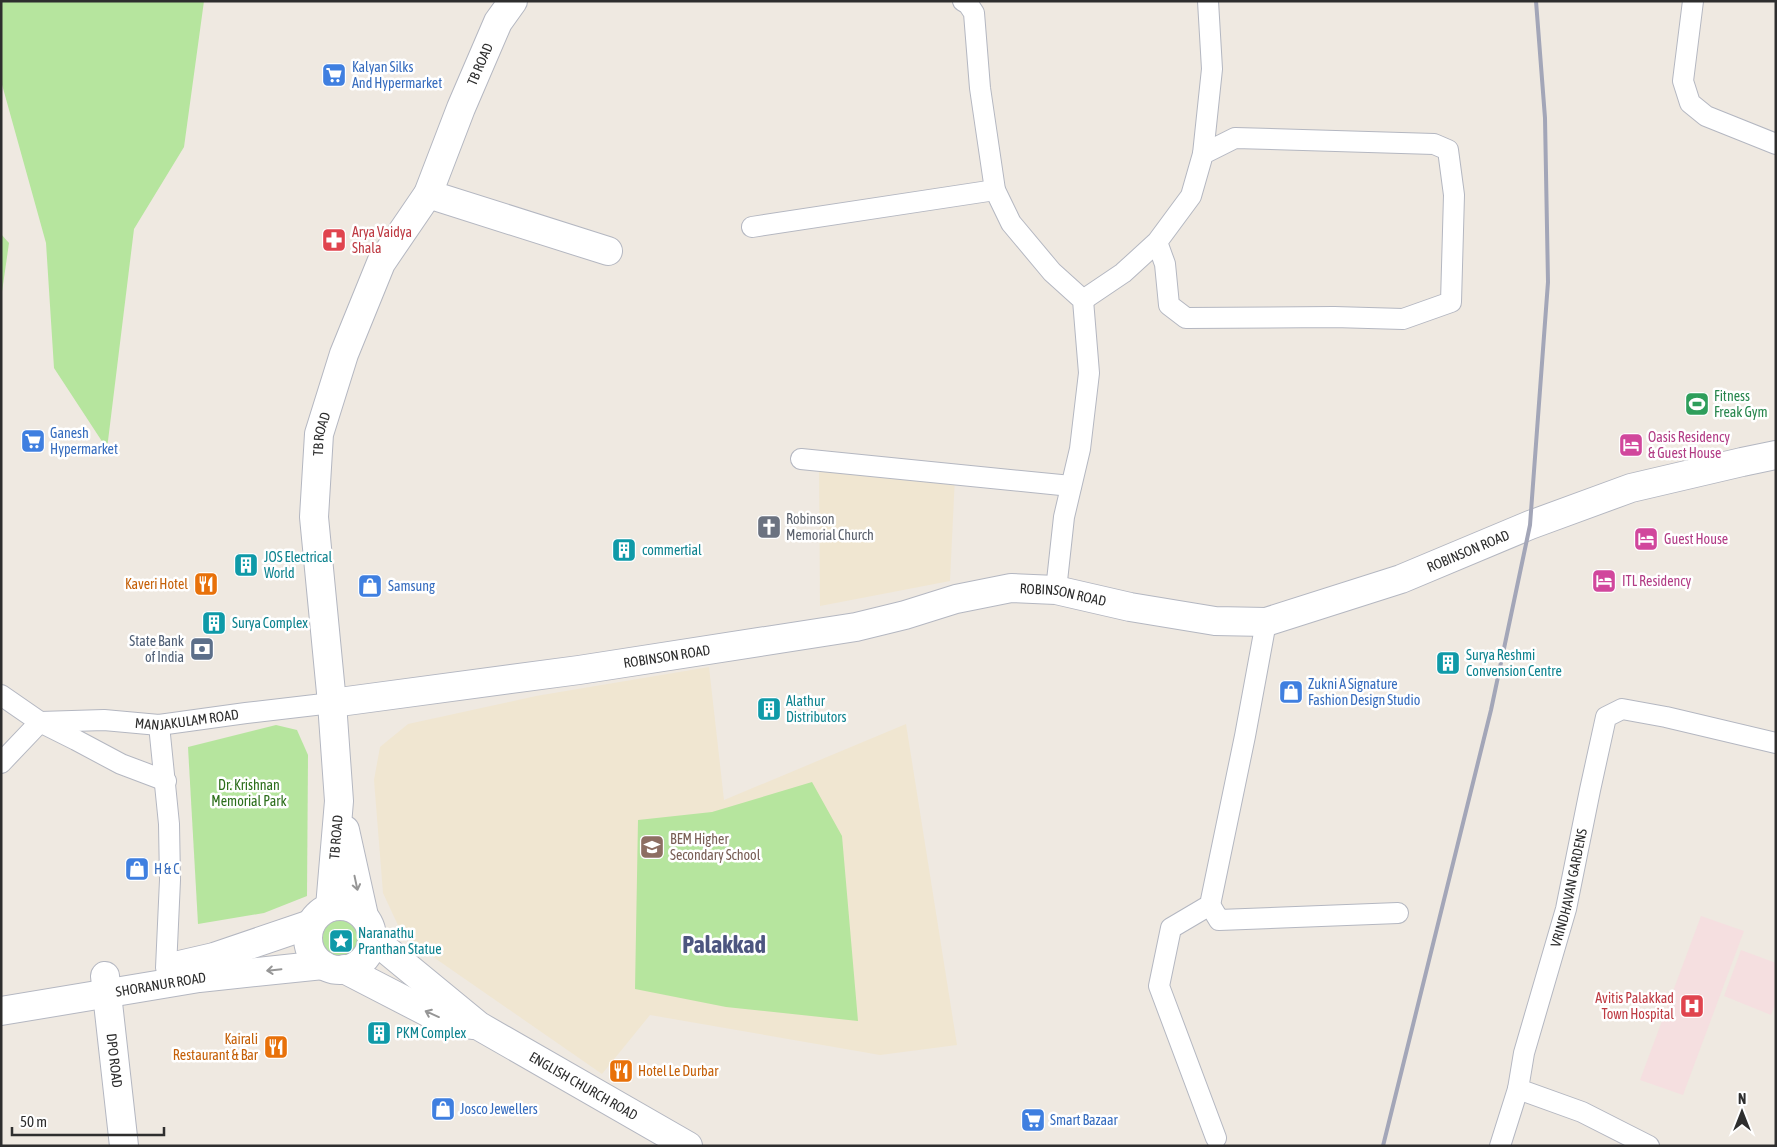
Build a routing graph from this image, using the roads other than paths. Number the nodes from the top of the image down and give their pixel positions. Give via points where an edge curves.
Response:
1 (513, 1) edge
2 (963, 1) edge
3 (1208, 1) edge
4 (1693, 1) edge
5 (1776, 144) edge
6 (1203, 154) junction
7 (995, 190) junction
8 (428, 194) junction
9 (752, 227) dead end
10 (1157, 242) junction
11 (608, 251) dead end
12 (1083, 300) junction
13 (1776, 456) edge
14 (801, 460) dead end
15 (1071, 486) junction
16 (1056, 590) junction
17 (1266, 622) junction
18 (1, 695) edge
19 (332, 703) junction
20 (40, 722) junction
21 (159, 725) junction
22 (1776, 743) edge
23 (1, 763) edge
24 (166, 781) junction
25 (339, 801) junction
26 (1210, 905) junction
27 (1398, 913) dead end
28 (321, 915) junction
29 (368, 927) junction
30 (334, 967) junction
31 (166, 968) junction
32 (106, 985) junction
33 (1, 994) edge
34 (1, 1011) edge
35 (478, 1026) junction
36 (1518, 1089) junction
37 (1216, 1138) dead end
38 (124, 1146) edge
39 (688, 1146) edge
40 (1500, 1146) edge
41 (1649, 1146) edge

1 - 8 main road, TB ROAD via 498,22
2 - 7 street via 974,13 980,88
3 - 6 street via 1212,69
4 - 5 street via 1683,81 1690,103 1706,116
6 - 10 street via 1191,196
6 - 10 street via 1235,138 1434,144 1448,150 1454,195 1451,302 1402,319 1186,318 1169,306 1165,264
7 - 9 street
7 - 12 street via 1011,223 1052,272
8 - 11 main road
8 - 19 main road, TB ROAD via 381,263 344,354 319,434 314,517
10 - 12 street via 1123,273
12 - 15 street via 1089,373 1080,449
13 - 17 main road, ROBINSON ROAD via 1631,488 1530,525 1400,580
14 - 15 street
15 - 16 street via 1064,517
16 - 17 main road, ROBINSON ROAD via 1130,607 1215,621
16 - 19 main road, ROBINSON ROAD via 1011,588 956,599 856,627
17 - 26 street
18 - 20 street
19 - 21 street, MANJAKULAM ROAD
19 - 25 main road, TB ROAD
20 - 21 street, MANJAKULAM ROAD via 104,720
20 - 23 street
20 - 24 street via 121,764
21 - 24 street
22 - 36 street, VRINDHAVAN GARDENS via 1622,709 1606,717 1566,909 1524,1053
24 - 31 street via 170,880
25 - 28 main road, TB ROAD
25 -> 29 main road
26 - 27 street via 1219,920
26 - 37 street via 1171,928 1159,986
28 - 29 main road, SHORANUR ROAD via 339,906 348,907
28 - 30 main road via 308,933 308,942 316,959
28 - 31 main road, SHORANUR ROAD via 214,956
29 - 30 main road, SHORANUR ROAD via 370,947 361,962
29 - 35 main road, ENGLISH CHURCH ROAD
30 -> 32 main road, SHORANUR ROAD
35 -> 30 main road, ENGLISH CHURCH ROAD via 435,1016
31 - 32 main road, SHORANUR ROAD
32 - 33 main road, SHORANUR ROAD
32 - 34 main road, SHORANUR ROAD
32 - 38 main road, DPO ROAD
35 - 39 main road, ENGLISH CHURCH ROAD
36 - 40 street
36 - 41 street via 1582,1112

